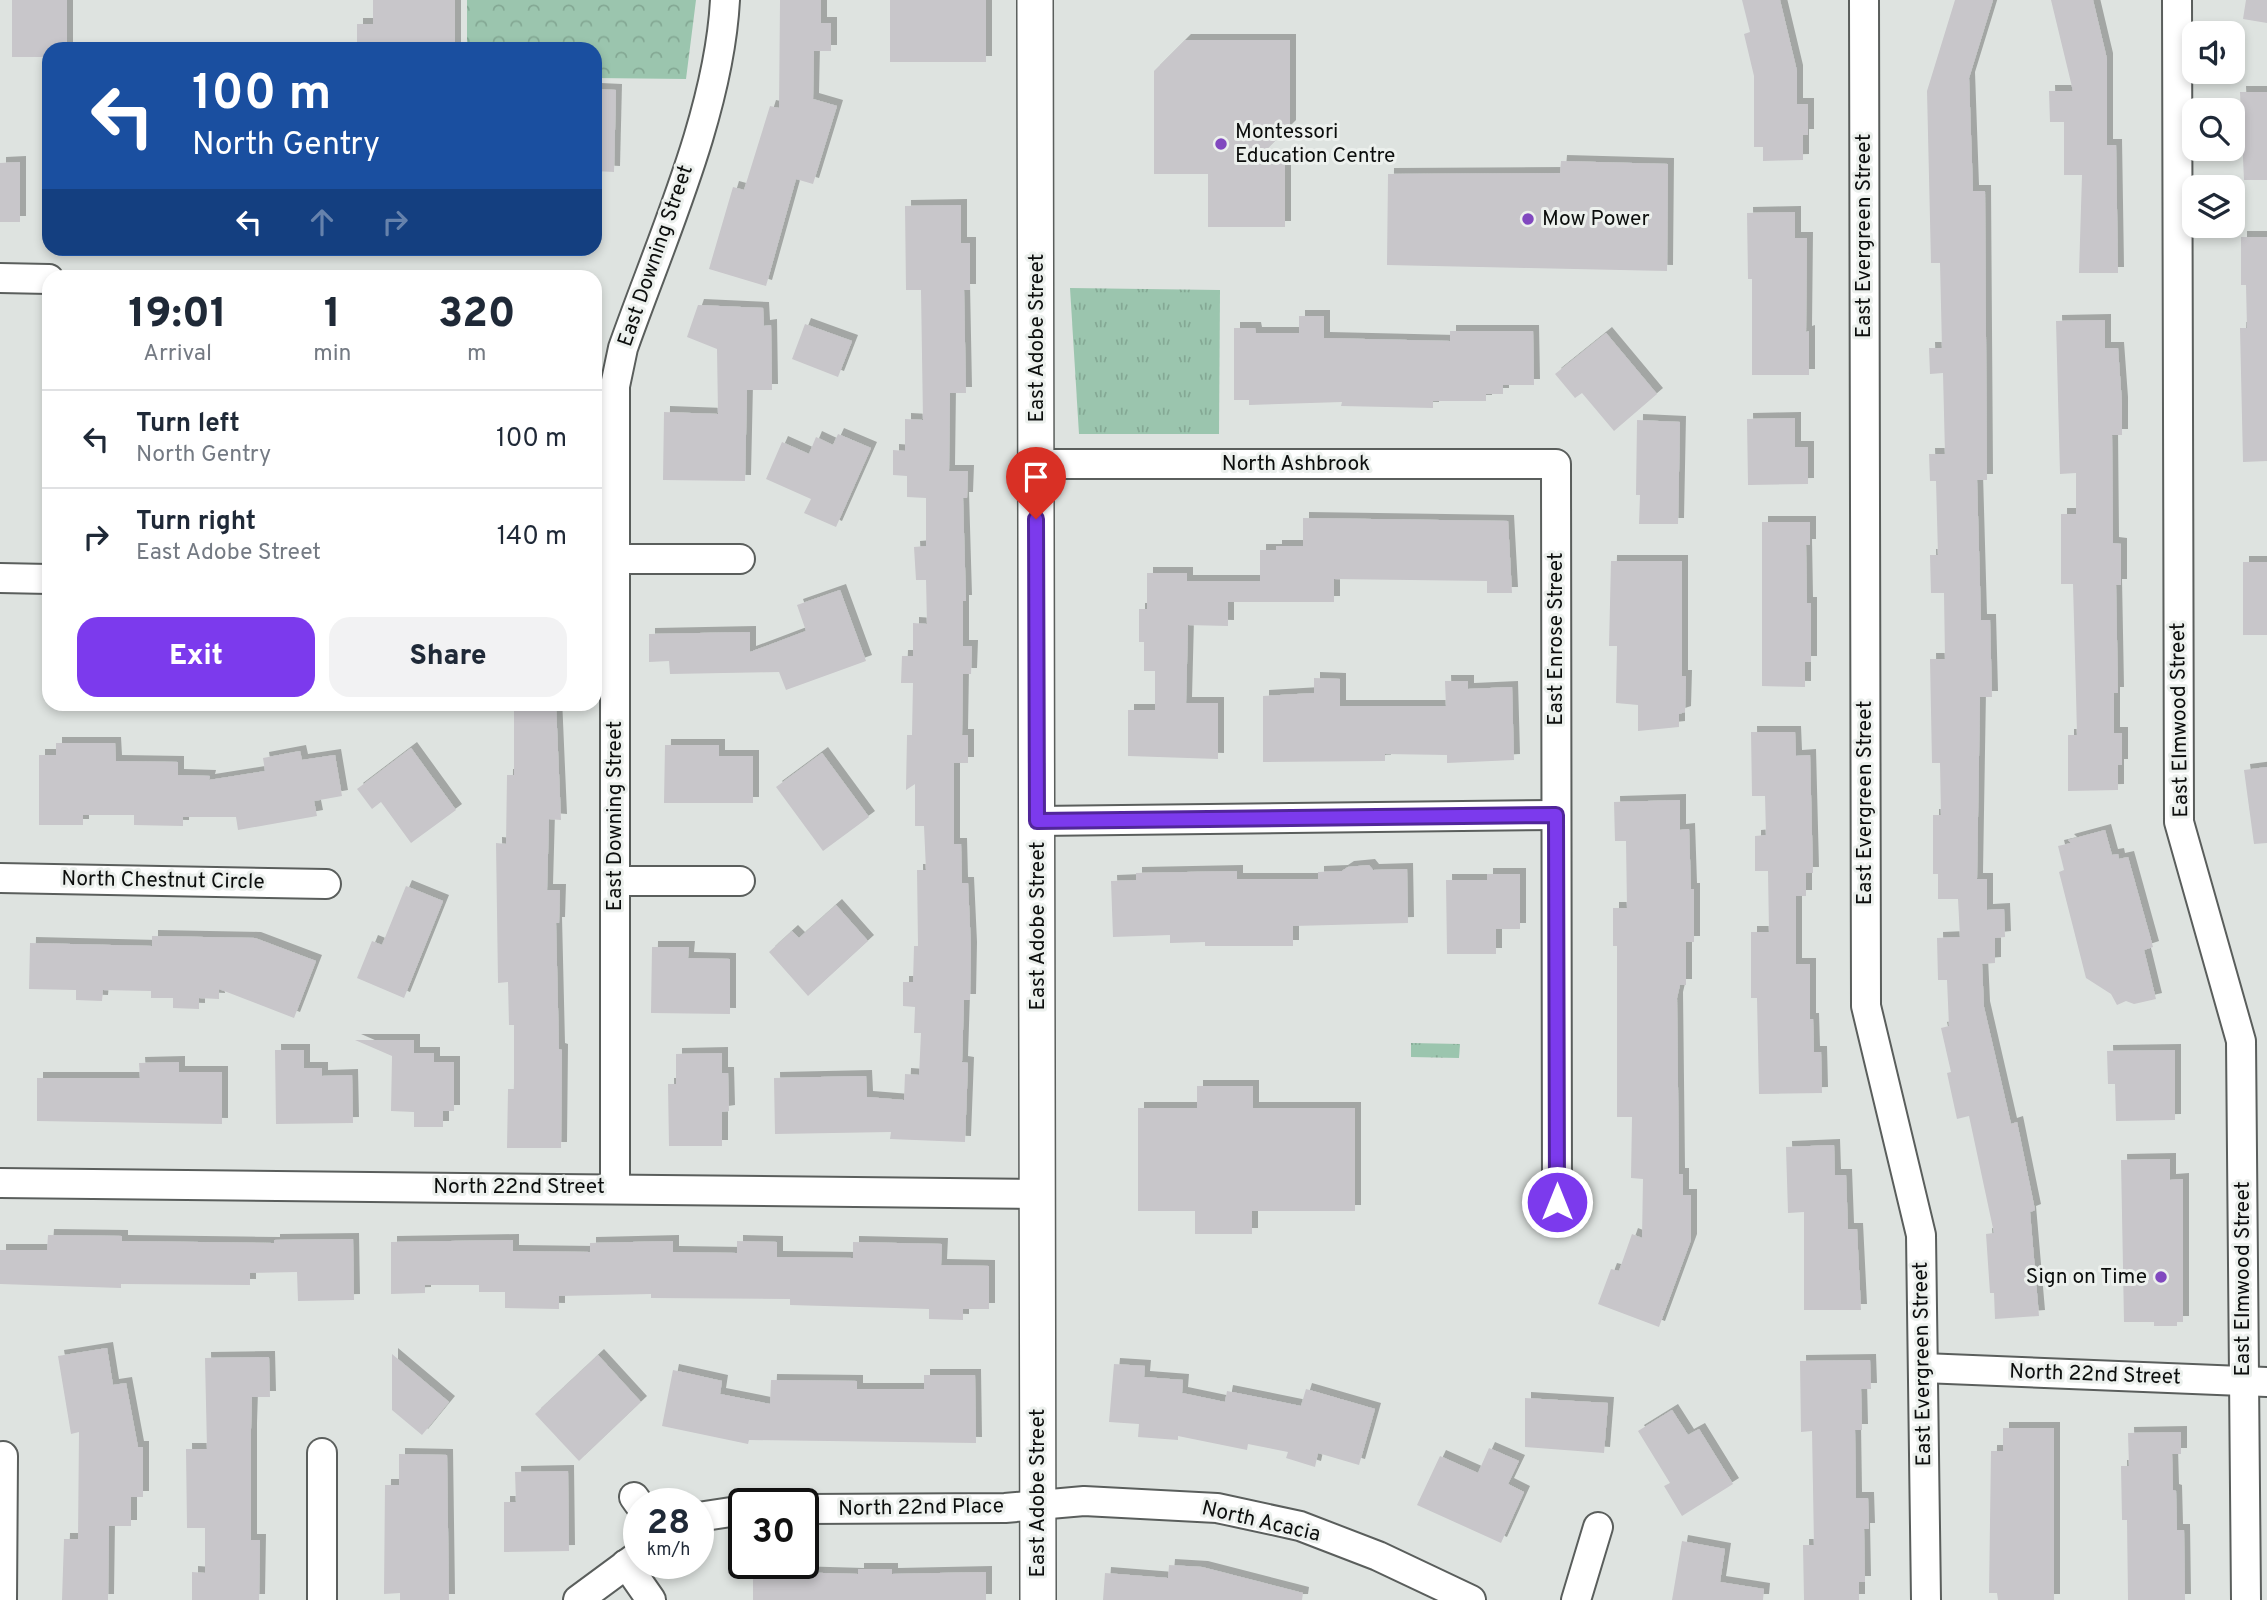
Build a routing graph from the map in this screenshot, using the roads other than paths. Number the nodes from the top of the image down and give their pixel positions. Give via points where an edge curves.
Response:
1 (724, 0) edge
2 (1035, 0) edge
3 (1864, 0) edge
4 (2177, 0) edge
5 (0, 278) edge
6 (42, 279) edge
7 (1036, 464) junction
8 (1556, 464) joint
9 (614, 559) junction
10 (740, 559) dead end
11 (0, 578) edge
12 (42, 579) edge
13 (1556, 815) junction
14 (1037, 821) junction
15 (0, 878) edge
16 (615, 881) junction
17 (740, 881) dead end
18 (326, 884) dead end
19 (0, 1183) edge
20 (615, 1188) junction
21 (1037, 1194) junction
22 (1557, 1202) dead end
23 (1923, 1368) junction
24 (2255, 1381) edge
25 (322, 1453) dead end
26 (3, 1456) dead end
27 (1038, 1505) junction
28 (819, 1509) edge
29 (1598, 1527) dead end
30 (623, 1566) edge
31 (641, 1579) edge
32 (2, 1600) edge
33 (322, 1600) edge
34 (578, 1600) edge
35 (651, 1600) edge
36 (1038, 1600) edge
37 (1471, 1600) edge
38 (1576, 1600) edge
39 (1926, 1600) edge
40 (2246, 1600) edge

1 - 9 street, East Downing Street via 718,60 704,119 618,365
2 - 7 street, East Adobe Street
3 - 23 street, East Evergreen Street via 1866,1006 1922,1235
4 - 24 street, East Elmwood Street via 2179,822 2241,1041
5 - 6 street
7 - 8 street, North Ashbrook
7 - 14 street, East Adobe Street
8 - 13 street, East Enrose Street
9 - 10 street
9 - 16 street, East Downing Street
11 - 12 street
13 - 14 street
13 - 22 street, East Enrose Street
14 - 21 street, East Adobe Street
15 - 18 street, North Chestnut Circle
16 - 17 street
16 - 20 street, East Downing Street
19 - 20 street, North 22nd Street
20 - 21 street, North 22nd Street
21 - 27 street, East Adobe Street
23 - 24 street, North 22nd Street
23 - 39 street, East Evergreen Street
24 - 40 street, East Elmwood Street
25 - 33 street
26 - 32 street
27 - 28 street, North 22nd Place
27 - 36 street, East Adobe Street
27 - 37 street, North Acacia via 1160,1503 1217,1508 1288,1523 1378,1556
29 - 38 street
30 - 34 street
31 - 35 street

